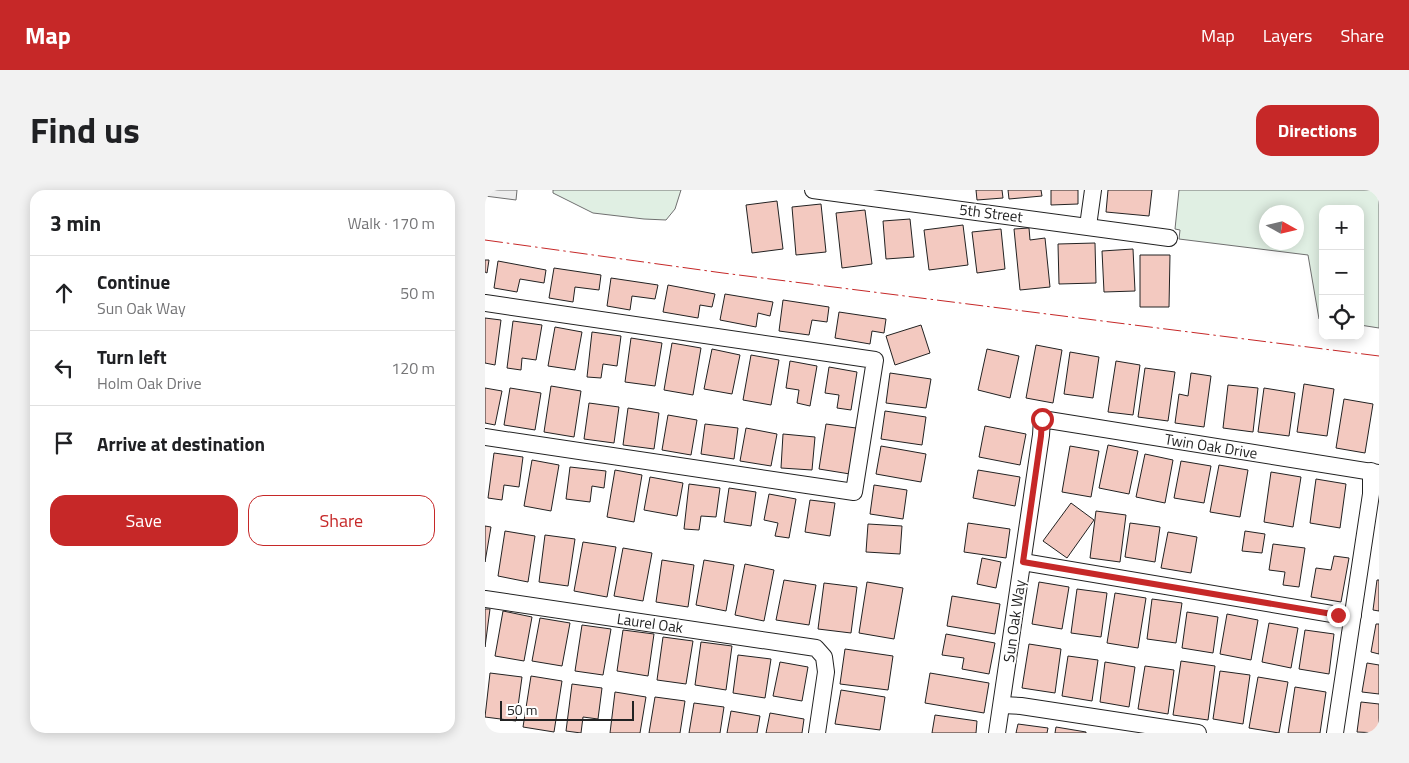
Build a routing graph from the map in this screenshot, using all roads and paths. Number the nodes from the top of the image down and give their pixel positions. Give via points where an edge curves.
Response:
1 (813, 190) edge
2 (1093, 190) edge
3 (1088, 226) junction
4 (1169, 238) dead end
5 (485, 303) edge
6 (1042, 419) joint
7 (485, 437) edge
8 (1375, 472) edge
9 (1023, 562) junction
10 (485, 599) edge
11 (1353, 615) junction
12 (1002, 704) junction
13 (817, 733) edge
14 (997, 733) edge
15 (1198, 733) edge
16 (1335, 733) edge

1 - 3 street, 5th Street
2 - 3 street
3 - 4 street, 5th Street
5 - 7 street via 875,360 854,492
6 - 8 street, Twin Oak Drive
6 - 9 street, Sun Oak Way
8 - 11 street
9 - 11 street
9 - 12 street, Sun Oak Way
10 - 13 street, Laurel Oak via 816,648 824,657 826,672
11 - 16 street
12 - 14 street, Sun Oak Way
12 - 15 street

